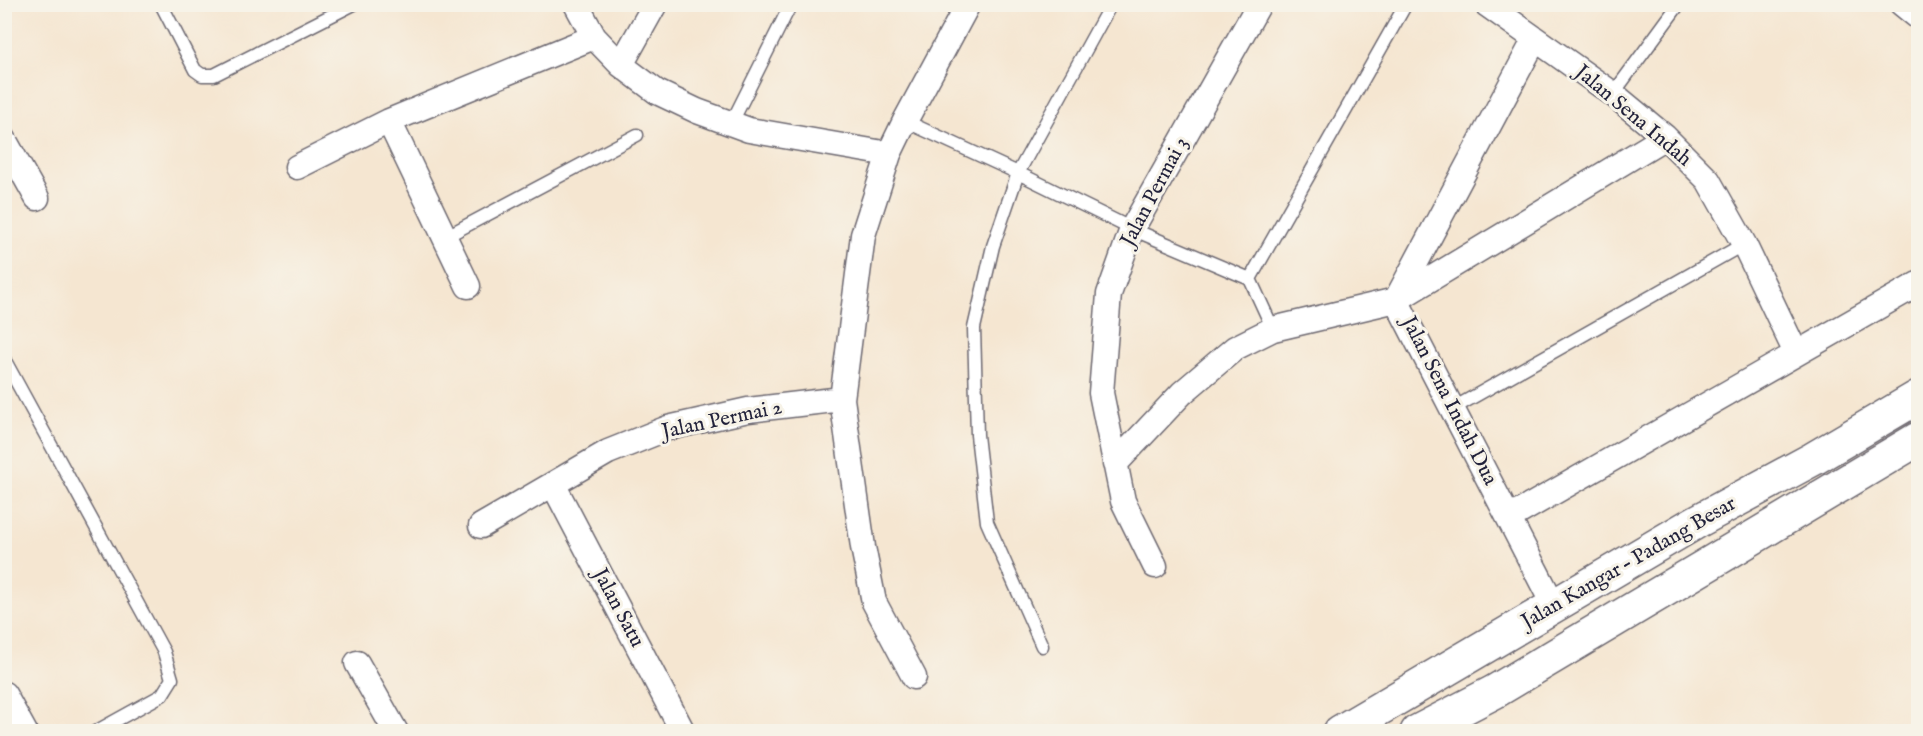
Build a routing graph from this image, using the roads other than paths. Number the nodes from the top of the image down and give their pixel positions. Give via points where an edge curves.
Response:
1 (161, 4) edge
2 (354, 4) edge
3 (576, 4) edge
4 (655, 4) edge
5 (790, 4) edge
6 (968, 4) edge
7 (1111, 4) edge
8 (1259, 4) edge
9 (1406, 4) edge
10 (1486, 4) edge
11 (1679, 4) edge
12 (1902, 4) edge
13 (1918, 17) edge
14 (594, 37) junction
15 (1535, 39) junction
16 (621, 65) junction
17 (1613, 94) junction
18 (389, 121) junction
19 (905, 121) junction
20 (731, 124) junction
21 (637, 135) dead end
22 (1665, 137) junction
23 (4, 139) edge
24 (889, 154) junction
25 (297, 168) dead end
26 (1018, 173) junction
27 (38, 198) dead end
28 (1132, 229) junction
29 (445, 237) junction
30 (1744, 244) junction
31 (1250, 279) junction
32 (1918, 284) edge
33 (468, 286) dead end
34 (1396, 300) junction
35 (1273, 329) junction
36 (1796, 353) junction
37 (4, 359) edge
38 (1918, 397) edge
39 (842, 399) junction
40 (1452, 409) junction
41 (1918, 439) edge
42 (1115, 464) junction
43 (553, 484) junction
44 (1509, 518) junction
45 (480, 526) dead end
46 (1155, 566) dead end
47 (1554, 606) junction
48 (1042, 646) dead end
49 (357, 663) dead end
50 (914, 677) dead end
51 (1494, 692) junction
52 (4, 694) edge
53 (1393, 699) junction
54 (25, 732) edge
55 (95, 732) edge
56 (396, 732) edge
57 (682, 732) edge
58 (1340, 732) edge
59 (1369, 732) edge
60 (1417, 732) edge
61 (1460, 732) edge

1 - 2 lane via 195,70 202,75 214,75
3 - 14 street
4 - 16 street
5 - 20 lane
6 - 19 street
7 - 26 lane
8 - 28 street, Jalan Permai 3
9 - 31 lane
10 - 15 street, Jalan Sena Indah
11 - 17 lane
12 - 13 street
14 - 16 street
14 - 18 street
15 - 17 street, Jalan Sena Indah
15 - 34 street, Jalan Sena Indah Dua
16 - 20 street via 657,92
17 - 22 street, Jalan Sena Indah
18 - 25 street
18 - 29 street
19 - 24 street
19 - 26 lane
20 - 24 street
21 - 29 lane
22 - 30 street, Jalan Sena Indah via 1708,180
22 - 34 street
23 - 27 street
24 - 39 street via 863,235
26 - 28 lane
26 - 48 lane via 993,246 974,328 977,435 987,522
28 - 31 lane
28 - 42 street, Jalan Permai 3 via 1109,294 1101,393
29 - 33 street
30 - 36 street, Jalan Sena Indah
30 - 40 lane
31 - 35 lane
32 - 36 street
34 - 35 street
34 - 40 street, Jalan Sena Indah Dua
35 - 42 street via 1235,348 1182,393
36 - 44 street
37 - 55 lane via 164,652 172,679 162,695
38 - 47 highway, Jalan Kangar – Padang Besar
39 - 43 street, Jalan Permai 2 via 748,410 668,428 608,452
39 - 50 street via 874,602
40 - 44 street, Jalan Sena Indah Dua
41 - 51 highway, Jalan Kangar – Padang Besar
42 - 46 street, Jalan Permai 3 via 1123,501
43 - 45 street, Jalan Permai 2
43 - 57 street, Jalan Satu
44 - 47 street, Jalan Sena Indah Dua
47 - 53 highway, Jalan Kangar – Padang Besar
49 - 56 street
51 - 60 highway, Jalan Kangar – Padang Besar
51 - 61 highway via 1465,720
52 - 54 street
53 - 58 highway, Jalan Kangar – Padang Besar
53 - 59 highway

